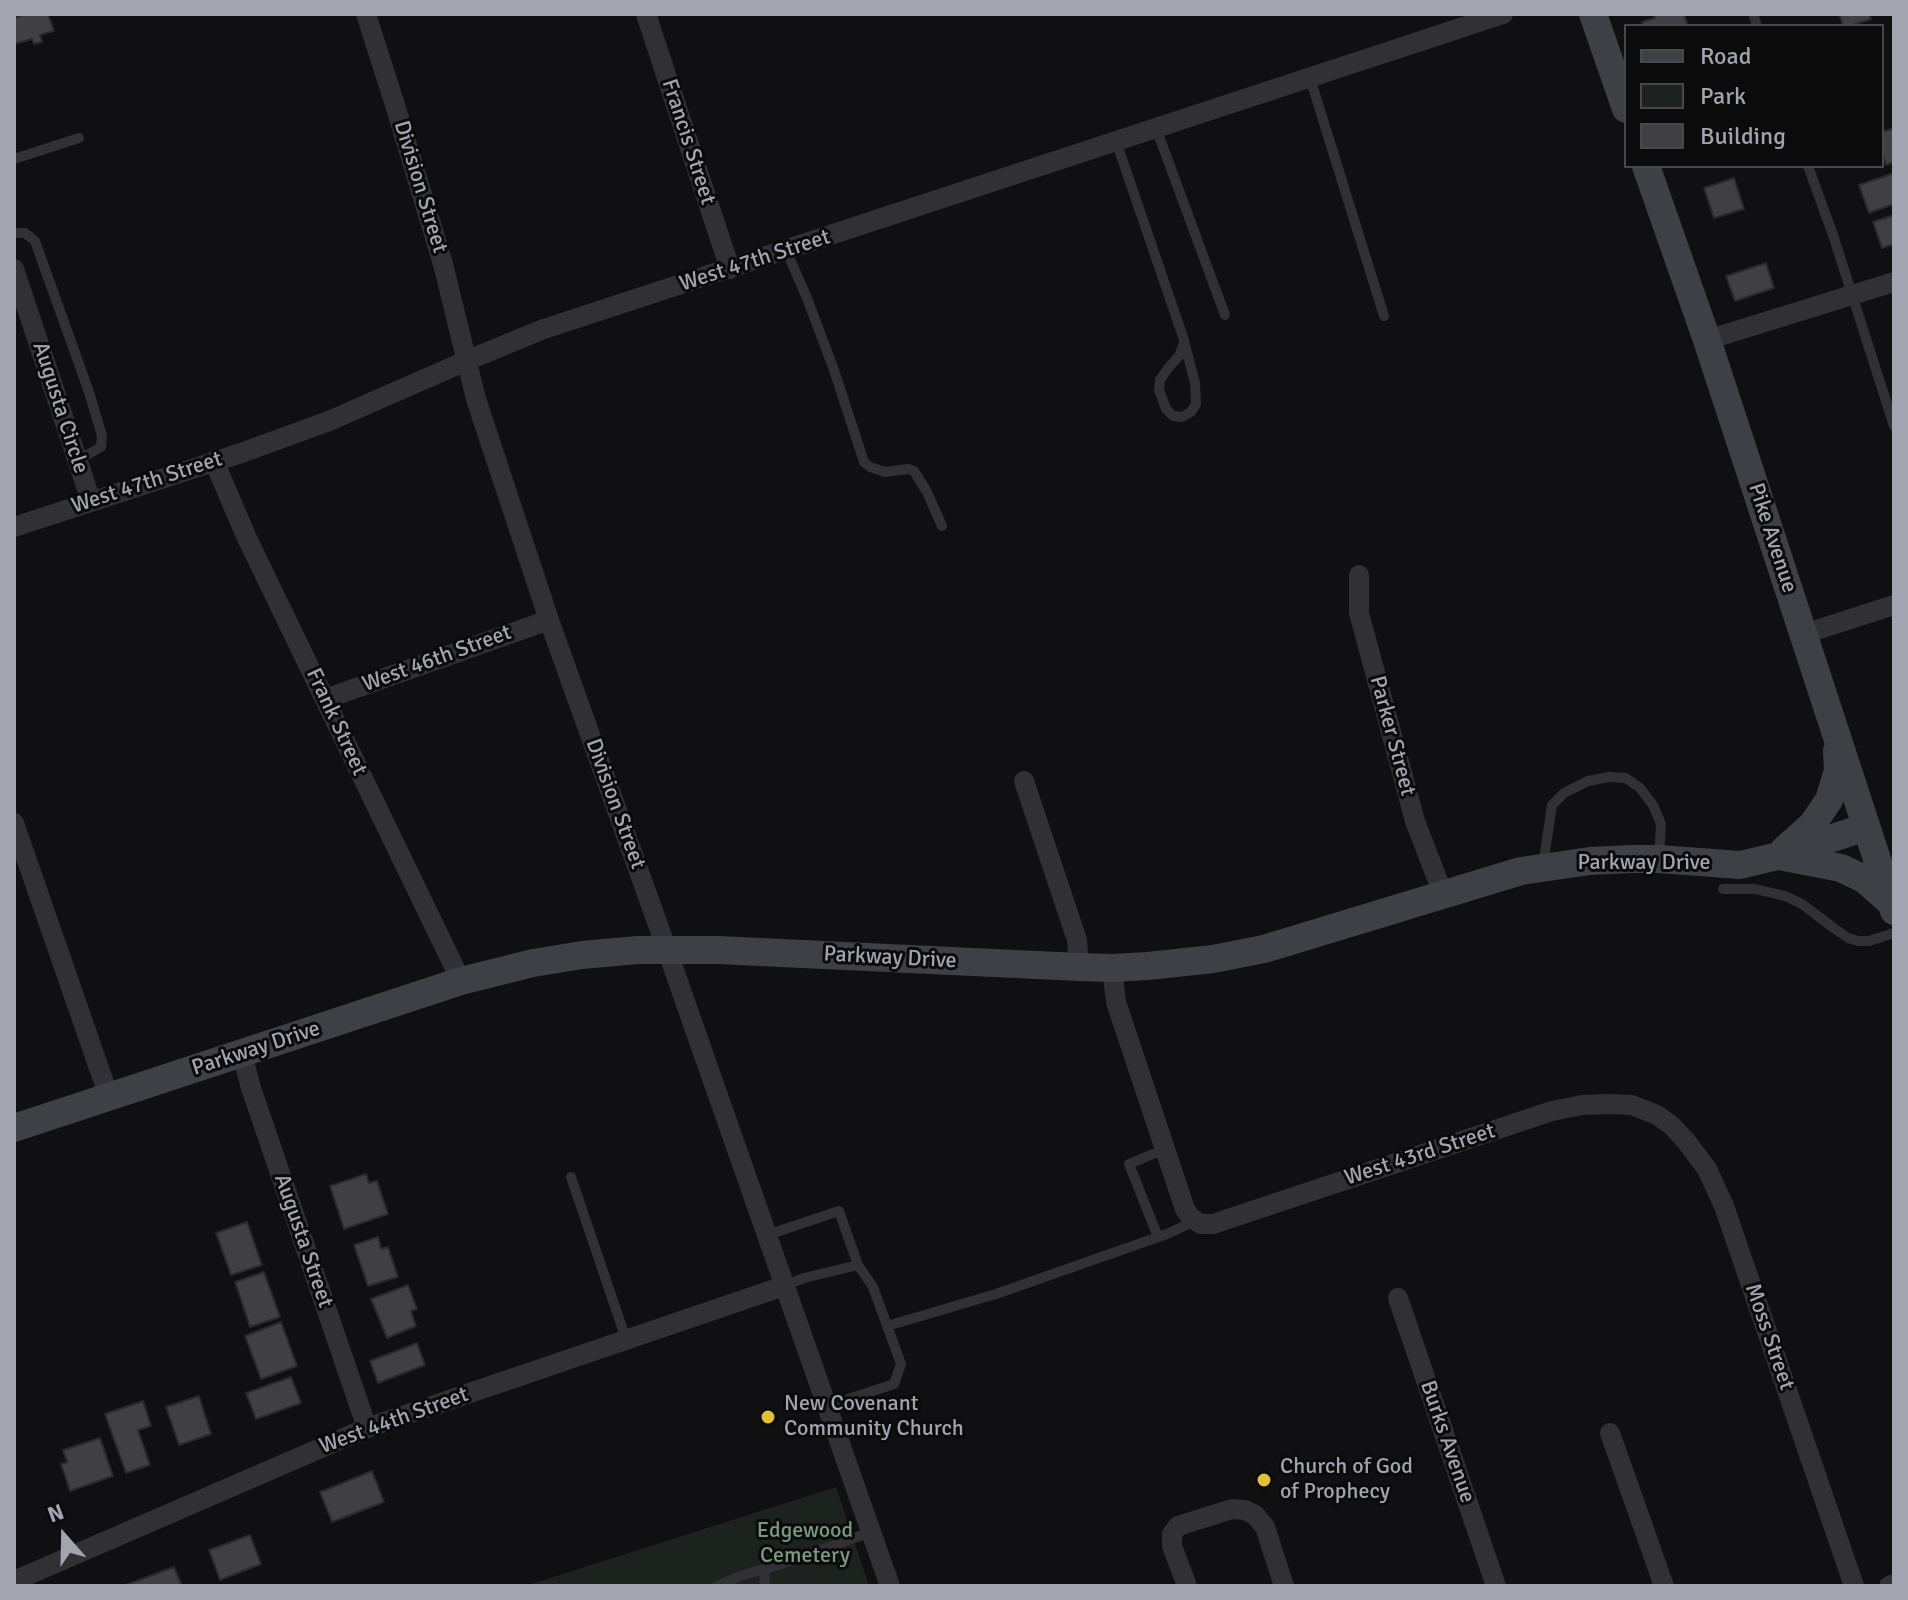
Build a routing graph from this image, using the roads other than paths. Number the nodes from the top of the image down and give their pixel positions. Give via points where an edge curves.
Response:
1 (366, 14) edge
2 (646, 14) edge
3 (1503, 14) edge
4 (1593, 14) edge
5 (1310, 78) junction
6 (1624, 103) edge
7 (1156, 128) junction
8 (79, 138) dead end
9 (1116, 141) junction
10 (14, 159) edge
11 (1647, 168) edge
12 (1809, 168) edge
13 (14, 233) edge
14 (786, 250) junction
15 (14, 269) edge
16 (730, 269) junction
17 (1894, 282) edge
18 (1853, 295) junction
19 (1225, 315) dead end
20 (1384, 316) dead end
21 (1707, 340) junction
22 (1184, 343) junction
23 (466, 361) junction
24 (1894, 426) edge
25 (78, 460) junction
26 (214, 461) junction
27 (91, 501) junction
28 (942, 526) dead end
29 (14, 527) edge
30 (1359, 575) dead end
31 (1894, 605) edge
32 (549, 620) junction
33 (1804, 634) junction
34 (325, 699) junction
35 (1836, 734) junction
36 (1024, 781) dead end
37 (14, 823) edge
38 (1866, 827) junction
39 (1778, 856) junction
40 (1659, 859) junction
41 (1542, 868) junction
42 (1723, 889) dead end
43 (1443, 894) junction
44 (1892, 907) edge
45 (1894, 933) edge
46 (667, 950) junction
47 (1079, 967) junction
48 (1112, 968) junction
49 (461, 981) junction
50 (242, 1054) junction
51 (109, 1097) junction
52 (1648, 1111) joint
53 (14, 1128) edge
54 (1165, 1149) junction
55 (571, 1177) dead end
56 (1195, 1221) junction
57 (767, 1235) junction
58 (1158, 1237) junction
59 (858, 1265) junction
60 (784, 1286) junction
61 (1398, 1298) dead end
62 (887, 1326) junction
63 (626, 1339) junction
64 (827, 1406) junction
65 (367, 1428) junction
66 (1610, 1433) dead end
67 (871, 1532) junction
68 (764, 1569) junction
69 (14, 1581) edge
70 (717, 1586) edge
71 (765, 1586) edge
72 (890, 1586) edge
73 (1187, 1586) edge
74 (1284, 1586) edge
75 (1496, 1586) edge
76 (1664, 1586) edge
77 (1854, 1586) edge

1 - 23 street, Division Street via 443,264
2 - 16 street, Francis Street
3 - 5 street, West 47th Street
4 - 6 street
5 - 7 street, West 47th Street
5 - 20 lane
7 - 9 street, West 47th Street
7 - 19 lane
8 - 10 lane
9 - 14 street, West 47th Street
9 - 22 lane
11 - 21 street, Pike Avenue
12 - 18 lane
13 - 25 lane via 35,241 102,436 101,447
14 - 16 street, West 47th Street
14 - 28 lane via 864,462 885,472 914,471
15 - 25 street, Augusta Circle
16 - 23 street, West 47th Street via 541,330
17 - 18 street
18 - 21 street
18 - 24 lane
21 - 33 street, Pike Avenue
22 - 22 lane via 1197,396 1191,412 1182,417 1166,409 1159,390
23 - 26 street, West 47th Street via 329,421
23 - 32 street, Division Street
25 - 27 street, Augusta Circle
26 - 27 street, West 47th Street
26 - 34 street, Frank Street
27 - 29 street, West 47th Street
30 - 43 street, Parker Street via 1359,613 1415,821
31 - 33 street
32 - 34 street, West 46th Street
32 - 46 street, Division Street
33 - 35 street, Pike Avenue
34 - 49 street, Frank Street
35 - 38 street, Pike Avenue
35 - 39 street, Parkway Drive via 1838,771 1829,800 1812,825
36 - 47 street via 1077,940
37 - 51 street
38 - 39 street, Parkway Drive
38 - 44 street, Pike Avenue
39 - 40 street, Parkway Drive via 1740,865
39 - 44 street, Parkway Drive via 1841,868 1864,879
40 - 41 street, Parkway Drive
40 - 41 lane via 1661,824 1653,805 1626,778 1609,777 1588,781 1552,805
41 - 43 street, Parkway Drive
42 - 45 lane via 1785,896 1858,941
43 - 48 street, Parkway Drive via 1264,949
46 - 47 street, Parkway Drive
46 - 49 street, Parkway Drive via 582,955
46 - 57 street, Division Street
47 - 48 street, Parkway Drive
48 - 54 street via 1116,1002
49 - 50 street, Parkway Drive
50 - 51 street, Parkway Drive
50 - 65 street, Augusta Street
51 - 53 street, Parkway Drive
52 - 56 street, West 43rd Street via 1612,1104 1552,1111 1213,1224
52 - 77 street, Moss Street via 1686,1141 1716,1187
54 - 56 street via 1185,1209
54 - 58 lane via 1129,1164
55 - 63 lane
56 - 58 lane
57 - 59 lane via 839,1211
57 - 60 street, Division Street
58 - 62 lane
59 - 60 lane
59 - 62 lane via 873,1287
60 - 63 street, West 44th Street
60 - 64 street, Division Street
61 - 75 street, Burks Avenue
62 - 64 lane via 901,1364 894,1384
63 - 65 street, West 44th Street
64 - 67 street, Division Street
65 - 69 street, West 44th Street
66 - 76 street
67 - 68 lane
67 - 72 street, Division Street
68 - 70 lane
68 - 71 lane
73 - 74 street via 1172,1534 1178,1526 1232,1509 1255,1515 1265,1527

